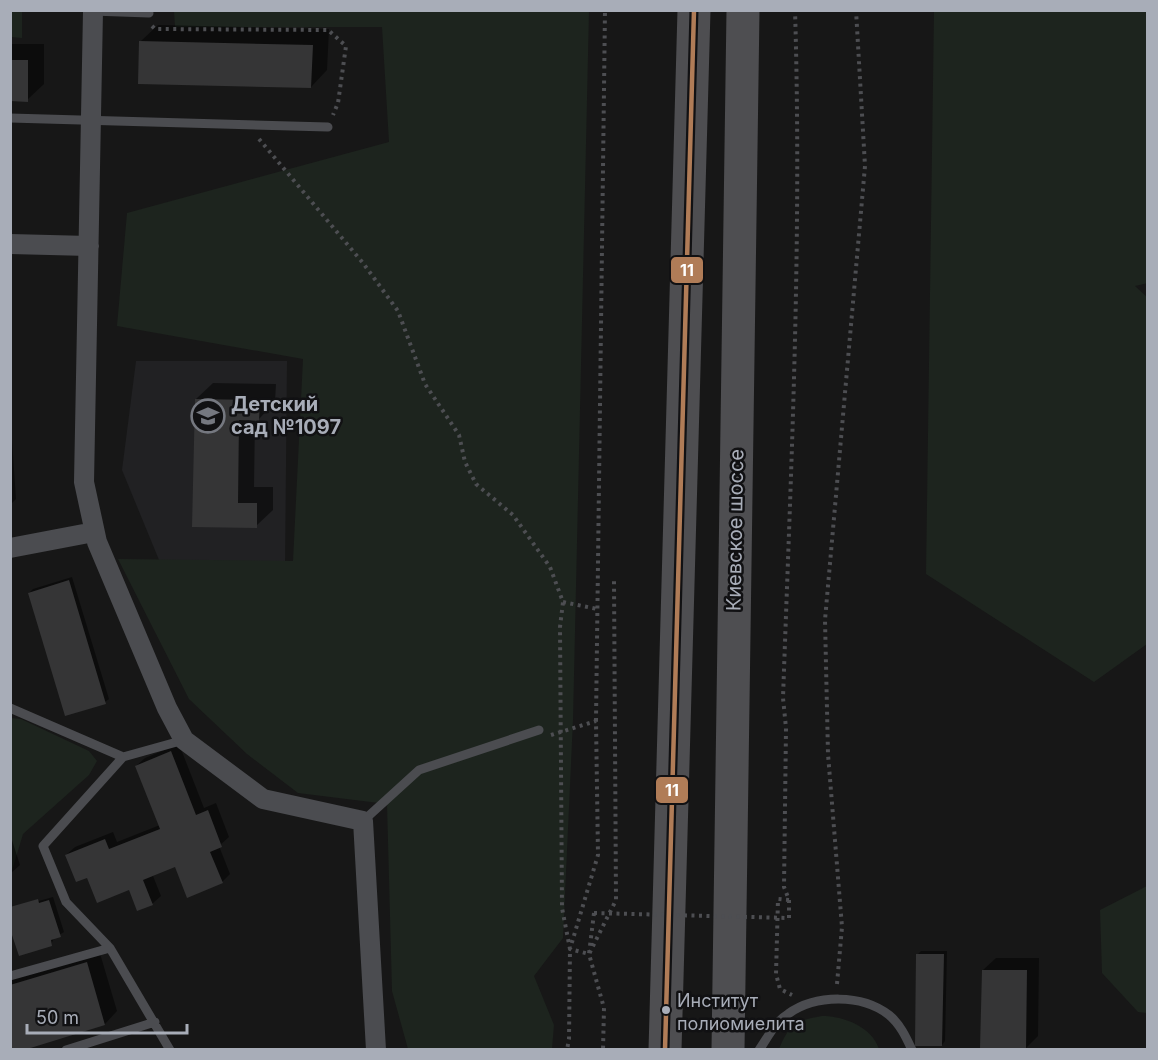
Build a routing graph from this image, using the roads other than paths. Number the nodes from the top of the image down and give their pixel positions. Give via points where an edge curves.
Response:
1 (87, 10) edge
2 (694, 10) edge
3 (743, 10) edge
4 (93, 11) edge
5 (145, 13) road end
6 (10, 118) edge
7 (92, 121) junction
8 (328, 127) road end
9 (10, 244) edge
10 (89, 246) junction
11 (94, 532) junction
12 (10, 548) edge
13 (10, 708) edge
14 (540, 734) road end
15 (184, 740) junction
16 (123, 757) junction
17 (363, 821) junction
18 (110, 948) junction
19 (10, 976) edge
20 (155, 1022) junction
21 (66, 1050) edge
22 (170, 1050) edge
23 (376, 1050) edge
24 (665, 1050) edge
25 (728, 1050) edge
26 (759, 1050) edge
27 (912, 1050) edge

1 - 4 lane
2 - 24 highway
3 - 25 highway, Киевское шоссе
4 - 5 lane
4 - 7 street
6 - 7 lane
7 - 8 lane
7 - 10 street
9 - 10 street
10 - 11 street via 84,482
11 - 12 street
11 - 15 street
13 - 16 lane
14 - 17 lane via 419,770
15 - 16 lane
15 - 17 street via 263,799
16 - 18 lane via 43,846 66,902
17 - 23 street
18 - 19 lane
18 - 20 lane
20 - 21 lane
20 - 22 lane
26 - 27 lane via 780,1020 794,1010 816,1002 840,1000 858,1002 887,1014 899,1025

